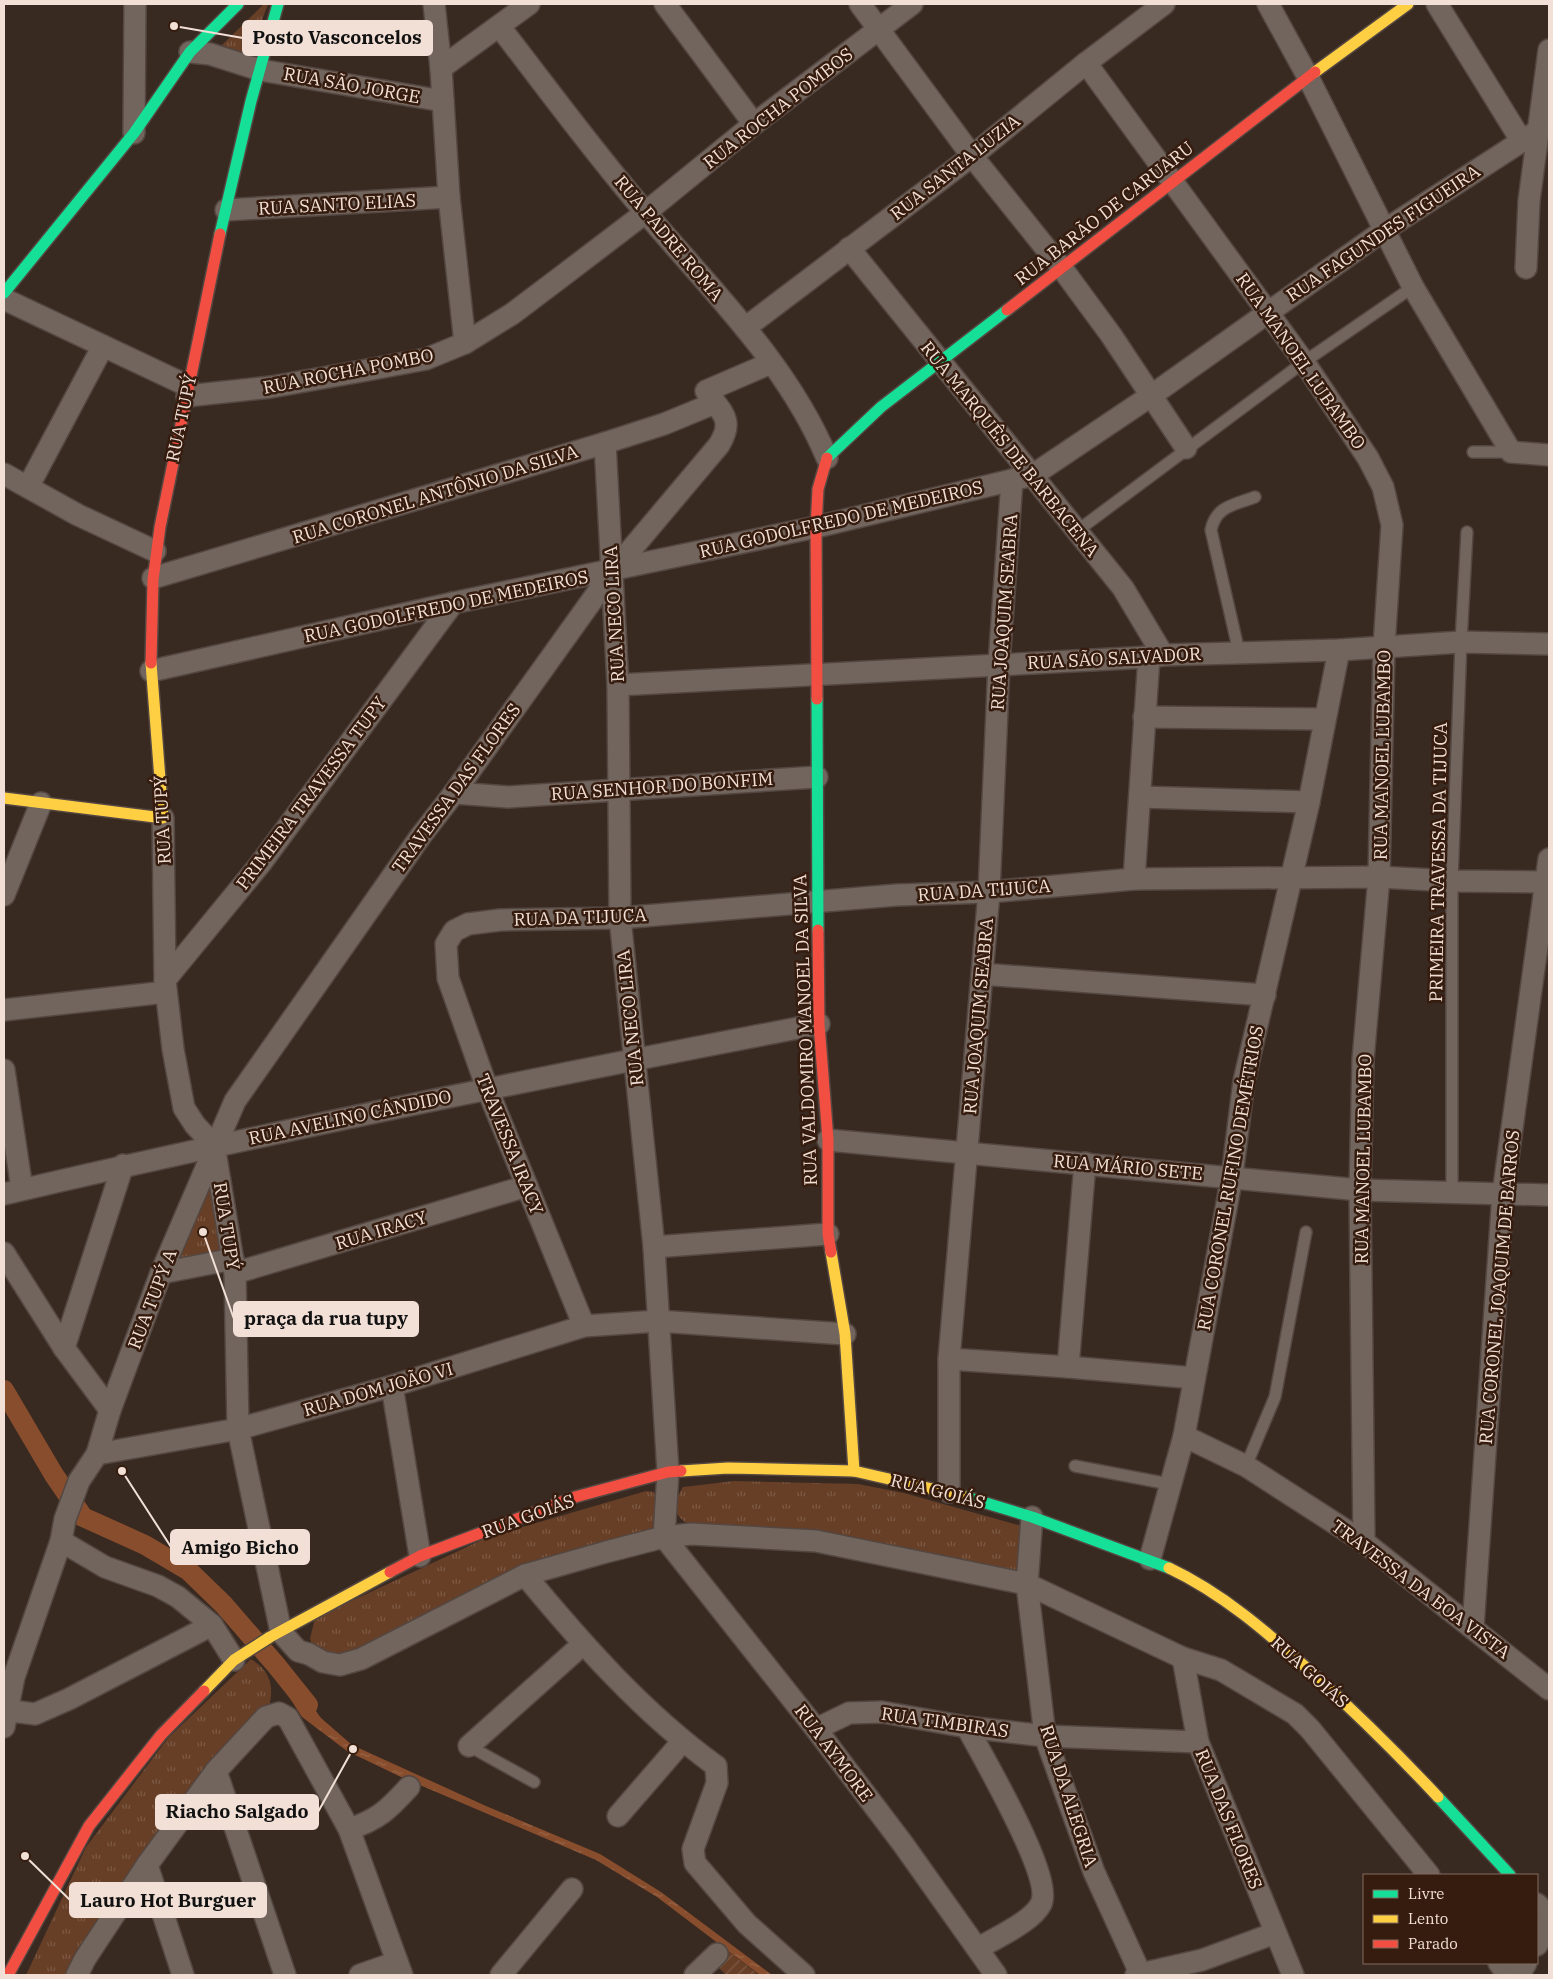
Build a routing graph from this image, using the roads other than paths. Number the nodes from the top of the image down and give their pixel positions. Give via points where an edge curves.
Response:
1 (135, 4) edge
2 (238, 4) edge
3 (278, 4) edge
4 (434, 4) edge
5 (529, 4) edge
6 (665, 4) edge
7 (860, 4) edge
8 (912, 4) edge
9 (1164, 4) edge
10 (1268, 4) edge
11 (1408, 4) edge
12 (1437, 4) edge
13 (499, 26) junction
14 (879, 30) junction
15 (1549, 50) edge
16 (190, 52) junction
17 (1086, 63) junction
18 (441, 68) junction
19 (260, 70) junction
20 (1308, 77) junction
21 (444, 101) junction
22 (754, 124) junction
23 (134, 133) junction
24 (1530, 135) junction
25 (972, 156) junction
26 (1542, 159) edge
27 (1173, 182) junction
28 (449, 197) junction
29 (226, 210) junction
30 (645, 213) junction
31 (1383, 231) junction
32 (849, 248) junction
33 (1061, 268) junction
34 (1526, 268) dead end
35 (1413, 287) junction
36 (4, 293) edge
37 (4, 299) edge
38 (1267, 312) junction
39 (745, 328) junction
40 (465, 343) junction
41 (103, 346) junction
42 (939, 362) junction
43 (1304, 362) junction
44 (771, 363) junction
45 (188, 391) junction
46 (1152, 395) junction
47 (711, 397) junction
48 (605, 443) junction
49 (1186, 448) junction
50 (1473, 452) dead end
51 (1511, 452) junction
52 (1549, 455) edge
53 (827, 458) junction
54 (4, 474) edge
55 (1022, 478) junction
56 (28, 487) junction
57 (1255, 497) dead end
58 (816, 527) junction
59 (1077, 530) junction
60 (1468, 532) dead end
61 (155, 551) junction
62 (613, 571) junction
63 (153, 578) junction
64 (453, 603) junction
65 (1461, 642) junction
66 (1549, 644) edge
67 (1384, 646) junction
68 (1338, 650) junction
69 (1239, 652) junction
70 (1156, 656) junction
71 (999, 664) junction
72 (151, 671) junction
73 (816, 674) junction
74 (618, 685) junction
75 (1144, 717) junction
76 (1324, 719) junction
77 (817, 777) junction
78 (618, 788) junction
79 (454, 793) junction
80 (1140, 797) junction
81 (4, 798) edge
82 (1309, 802) junction
83 (41, 803) junction
84 (163, 818) junction
85 (1549, 859) edge
86 (1379, 877) junction
87 (1291, 878) junction
88 (1134, 879) junction
89 (1452, 881) junction
90 (1546, 882) junction
91 (989, 892) junction
92 (4, 895) edge
93 (818, 903) junction
94 (620, 918) junction
95 (445, 959) joint
96 (982, 974) junction
97 (166, 986) junction
98 (1264, 995) junction
99 (4, 1010) edge
100 (819, 1024) junction
101 (634, 1059) junction
102 (4, 1070) edge
103 (487, 1088) junction
104 (828, 1140) junction
105 (214, 1145) junction
106 (967, 1153) junction
107 (1085, 1163) junction
108 (123, 1165) junction
109 (1232, 1176) junction
110 (527, 1186) junction
111 (1360, 1190) junction
112 (13, 1191) edge
113 (1452, 1194) junction
114 (1503, 1194) junction
115 (1549, 1195) edge
116 (1306, 1232) dead end
117 (828, 1234) junction
118 (654, 1248) junction
119 (4, 1254) edge
120 (234, 1266) junction
121 (161, 1273) junction
122 (658, 1321) junction
123 (584, 1326) junction
124 (845, 1334) junction
125 (64, 1348) junction
126 (950, 1359) junction
127 (1068, 1366) junction
128 (1194, 1378) junction
129 (392, 1386) junction
130 (110, 1410) junction
131 (238, 1430) junction
132 (1184, 1436) junction
133 (97, 1454) junction
134 (1076, 1466) dead end
135 (1246, 1466) junction
136 (854, 1471) junction
137 (668, 1472) junction
138 (1169, 1484) junction
139 (949, 1492) junction
140 (1032, 1517) junction
141 (664, 1537) junction
142 (61, 1541) junction
143 (1364, 1542) junction
144 (420, 1556) junction
145 (1150, 1558) junction
146 (524, 1575) junction
147 (1027, 1584) junction
148 (212, 1625) junction
149 (1473, 1627) junction
150 (275, 1634) junction
151 (582, 1644) junction
152 (241, 1656) junction
153 (1183, 1658) junction
154 (1549, 1689) edge
155 (5, 1716) edge
156 (967, 1727) junction
157 (816, 1729) junction
158 (1045, 1736) junction
159 (682, 1742) junction
160 (1198, 1742) junction
161 (469, 1746) joint
162 (216, 1771) junction
163 (534, 1782) dead end
164 (409, 1787) dead end
165 (618, 1816) dead end
166 (349, 1829) junction
167 (148, 1865) junction
168 (1428, 1874) edge
169 (1509, 1874) edge
170 (572, 1889) dead end
171 (1538, 1905) edge
172 (1549, 1917) edge
173 (1549, 1923) edge
174 (1275, 1933) junction
175 (1538, 1942) edge
176 (978, 1948) junction
177 (1499, 1964) edge
178 (1525, 1964) edge
179 (399, 1969) edge
180 (85, 1970) edge
181 (8, 1975) edge
182 (183, 1975) edge
183 (285, 1975) edge
184 (360, 1975) edge
185 (501, 1975) edge
186 (804, 1975) edge
187 (996, 1975) edge
188 (1140, 1975) edge
189 (1293, 1975) edge
190 (1508, 1975) edge
191 (1519, 1975) edge

1 - 23 street
2 - 16 street
3 - 19 street, RUA TUPÝ
4 - 18 street
5 - 13 street
6 - 22 street
7 - 14 street
8 - 14 street, RUA ROCHA POMBOS
9 - 17 street, RUA SANTA LUZIA
10 - 20 street
11 - 20 street, RUA BARÃO DE CARUARU
12 - 24 street
13 - 18 street
13 - 30 street, RUA PADRE ROMA
14 - 22 street, RUA ROCHA POMBOS
14 - 25 street
15 - 24 street
16 - 19 street, RUA SÃO JORGE via 210,54
16 - 23 street
17 - 25 street, RUA SANTA LUZIA
17 - 27 street, RUA MANOEL LUBAMBO
18 - 21 street
19 - 21 street, RUA SÃO JORGE
19 - 29 street, RUA TUPÝ
20 - 27 street, RUA BARÃO DE CARUARU
20 - 31 street
21 - 28 street
22 - 30 street, RUA ROCHA POMBOS
23 - 36 street
24 - 26 street
24 - 31 street, RUA FAGUNDES FIGUEIRA
25 - 32 street, RUA SANTA LUZIA
25 - 33 street
26 - 34 street via 1529,201
27 - 33 street, RUA BARÃO DE CARUARU
27 - 38 street, RUA MANOEL LUBAMBO
28 - 29 street, RUA SANTO ELIAS
28 - 40 street
29 - 45 street, RUA TUPÝ
30 - 39 street, RUA PADRE ROMA
30 - 40 street, RUA ROCHA POMBO via 512,314
31 - 35 street
31 - 38 street, RUA FAGUNDES FIGUEIRA
32 - 39 street, RUA SANTA LUZIA
32 - 42 street, RUA MARQUÊS DE BARBACENA
33 - 42 street, RUA BARÃO DE CARUARU
33 - 46 street
35 - 43 lane
35 - 51 street
37 - 41 street
38 - 43 street, RUA MANOEL LUBAMBO
38 - 46 street, RUA FAGUNDES FIGUEIRA
39 - 44 street, RUA PADRE ROMA
40 - 45 street, RUA ROCHA POMBO via 426,359 271,387
41 - 45 street
41 - 56 street
42 - 53 street, RUA BARÃO DE CARUARU via 881,407
42 - 55 street, RUA MARQUÊS DE BARBACENA
43 - 49 lane
43 - 67 street, RUA MANOEL LUBAMBO via 1368,458 1388,504 1392,525
44 - 47 street, RUA CORONEL ANTÔNIO DA SILVA
44 - 53 street, RUA PADRE ROMA via 816,432
45 - 61 street, RUA TUPÝ
46 - 49 street
46 - 55 street, RUA FAGUNDES FIGUEIRA
47 - 48 street, RUA CORONEL ANTÔNIO DA SILVA via 664,424
47 - 62 street, TRAVESSA DAS FLORES via 726,417 725,436
48 - 62 street, RUA NECO LIRA
48 - 63 street, RUA CORONEL ANTÔNIO DA SILVA
49 - 59 lane
50 - 51 lane
51 - 52 street
53 - 58 street, RUA VALDOMIRO MANOEL DA SILVA via 818,489
54 - 56 street
55 - 58 street, RUA GODOLFREDO DE MEDEIROS
55 - 59 street, RUA MARQUÊS DE BARBACENA
55 - 71 street, RUA JOAQUIM SEABRA
56 - 61 street via 78,515
57 - 69 lane via 1222,509 1214,518 1211,530
58 - 62 street, RUA GODOLFREDO DE MEDEIROS
58 - 73 street, RUA VALDOMIRO MANOEL DA SILVA
59 - 70 street, RUA MARQUÊS DE BARBACENA via 1123,588
60 - 65 lane, PRIMEIRA TRAVESSA DA TIJUCA
61 - 63 street, RUA TUPÝ
62 - 64 street, RUA GODOLFREDO DE MEDEIROS
62 - 74 street, RUA NECO LIRA
62 - 79 street, TRAVESSA DAS FLORES
63 - 72 street, RUA TUPÝ
64 - 72 street, RUA GODOLFREDO DE MEDEIROS
64 - 97 street, PRIMEIRA TRAVESSA TUPY
65 - 66 street, RUA SÃO SALVADOR
65 - 67 street, RUA SÃO SALVADOR
65 - 89 lane, PRIMEIRA TRAVESSA DA TIJUCA
67 - 68 street, RUA SÃO SALVADOR
67 - 86 street, RUA MANOEL LUBAMBO
68 - 69 street, RUA SÃO SALVADOR
68 - 76 street, RUA CORONEL RUFINO DEMÉTRIOS
69 - 70 street, RUA SÃO SALVADOR
70 - 71 street, RUA SÃO SALVADOR
70 - 75 street
71 - 73 street, RUA SÃO SALVADOR
71 - 91 street, RUA JOAQUIM SEABRA
72 - 84 street, RUA TUPÝ
73 - 74 street, RUA SÃO SALVADOR
73 - 77 street, RUA VALDOMIRO MANOEL DA SILVA
74 - 78 street, RUA NECO LIRA
75 - 76 street
75 - 80 street
76 - 82 street, RUA CORONEL RUFINO DEMÉTRIOS
77 - 78 street, RUA SENHOR DO BONFIM
77 - 93 street, RUA VALDOMIRO MANOEL DA SILVA
78 - 79 street, RUA SENHOR DO BONFIM via 508,797
78 - 94 street, RUA NECO LIRA
79 - 105 street, TRAVESSA DAS FLORES via 235,1101
80 - 82 street
80 - 88 street
81 - 83 street
82 - 87 street, RUA CORONEL RUFINO DEMÉTRIOS
83 - 84 street
83 - 92 street
84 - 97 street, RUA TUPÝ
85 - 90 street, RUA CORONEL JOAQUIM DE BARROS
86 - 87 street, RUA DA TIJUCA
86 - 89 street, RUA DA TIJUCA
86 - 111 street, RUA MANOEL LUBAMBO via 1363,1060
87 - 88 street, RUA DA TIJUCA
87 - 98 street, RUA CORONEL RUFINO DEMÉTRIOS
88 - 91 street, RUA DA TIJUCA
89 - 90 street, RUA DA TIJUCA
89 - 113 lane, PRIMEIRA TRAVESSA DA TIJUCA
90 - 114 street, RUA CORONEL JOAQUIM DE BARROS
91 - 93 street, RUA DA TIJUCA via 897,895
91 - 96 street, RUA JOAQUIM SEABRA
93 - 94 street, RUA DA TIJUCA
93 - 100 street, RUA VALDOMIRO MANOEL DA SILVA
94 - 95 street, RUA DA TIJUCA via 500,920 468,924 454,930 446,944
94 - 101 street, RUA NECO LIRA
95 - 103 street, TRAVESSA IRACY via 448,978
96 - 98 street
96 - 106 street, RUA JOAQUIM SEABRA
97 - 99 street
97 - 105 street, RUA TUPÝ via 184,1108
98 - 109 street, RUA CORONEL RUFINO DEMÉTRIOS via 1244,1081
100 - 101 street, RUA AVELINO CÂNDIDO
100 - 104 street, RUA VALDOMIRO MANOEL DA SILVA
101 - 103 street, RUA AVELINO CÂNDIDO
101 - 118 street, RUA NECO LIRA
102 - 112 street
103 - 105 street, RUA AVELINO CÂNDIDO
103 - 110 street, TRAVESSA IRACY
104 - 106 street, RUA MÁRIO SETE
104 - 117 street, RUA VALDOMIRO MANOEL DA SILVA
105 - 108 street, RUA AVELINO CÂNDIDO
105 - 120 street, RUA TUPÝ
105 - 121 street, RUA TUPÝ A
106 - 107 street, RUA MÁRIO SETE
106 - 126 street, RUA JOAQUIM SEABRA
107 - 109 street, RUA MÁRIO SETE
107 - 127 street
108 - 112 street, RUA AVELINO CÂNDIDO
108 - 125 street
109 - 111 street, RUA MÁRIO SETE
109 - 128 street, RUA CORONEL RUFINO DEMÉTRIOS
110 - 120 street, RUA IRACY
110 - 123 street, TRAVESSA IRACY
111 - 113 street, RUA MÁRIO SETE
111 - 143 street, RUA MANOEL LUBAMBO
113 - 114 street, RUA MÁRIO SETE
114 - 115 street, RUA MÁRIO SETE
114 - 149 street, RUA CORONEL JOAQUIM DE BARROS
116 - 135 lane via 1275,1397
117 - 118 street
117 - 124 street, RUA VALDOMIRO MANOEL DA SILVA
118 - 122 street, RUA NECO LIRA
119 - 125 street
120 - 121 street, RUA IRACY
120 - 131 street, RUA TUPÝ
121 - 130 street, RUA TUPÝ A
122 - 123 street, RUA DOM JOÃO VI
122 - 124 street, RUA DOM JOÃO VI
122 - 137 street, RUA NECO LIRA
123 - 129 street, RUA DOM JOÃO VI
124 - 136 street, RUA VALDOMIRO MANOEL DA SILVA
125 - 130 street
126 - 127 street
126 - 139 street, RUA JOAQUIM SEABRA
127 - 128 street
128 - 132 street, RUA CORONEL RUFINO DEMÉTRIOS
129 - 131 street, RUA DOM JOÃO VI
129 - 144 street
130 - 133 street, RUA TUPÝ A
131 - 133 street, RUA DOM JOÃO VI
131 - 150 street, RUA TUPÝ
132 - 135 street, TRAVESSA DA BOA VISTA
132 - 138 street, RUA CORONEL RUFINO DEMÉTRIOS
133 - 142 street, RUA TUPÝ A via 79,1481
134 - 138 lane
135 - 143 street, TRAVESSA DA BOA VISTA
136 - 137 street, RUA GOIÁS via 728,1468
136 - 139 street, RUA GOIÁS
137 - 141 street, RUA NECO LIRA
137 - 144 street, RUA GOIÁS via 575,1497
138 - 145 street, RUA CORONEL RUFINO DEMÉTRIOS
139 - 140 street, RUA GOIÁS
140 - 145 street, RUA GOIÁS
140 - 147 street, RUA DA ALEGRIA
141 - 146 street
141 - 147 street via 691,1534 816,1541
141 - 157 street, RUA AYMORE
142 - 148 street via 106,1567 178,1597
142 - 155 street, RUA TUPÝ A via 14,1677
143 - 149 street, TRAVESSA DA BOA VISTA
144 - 150 street, RUA GOIÁS
145 - 169 street, RUA GOIÁS via 1199,1582 1272,1636 1374,1728
146 - 150 street via 361,1659 340,1665 323,1662 298,1651
146 - 151 street
147 - 153 street
147 - 158 street, RUA DA ALEGRIA
148 - 152 street
148 - 155 street via 35,1714
149 - 154 street, TRAVESSA DA BOA VISTA
150 - 152 street, RUA GOIÁS
151 - 159 street
151 - 161 street
152 - 181 street, RUA GOIÁS via 161,1735 89,1826
153 - 160 street, RUA DAS FLORES
153 - 168 street via 1221,1670 1295,1714 1328,1749
156 - 157 street, RUA TIMBIRAS via 882,1712 849,1713
156 - 158 street, RUA TIMBIRAS
156 - 176 street via 1032,1853 1043,1891 1042,1902 1029,1918
157 - 176 street, RUA AYMORE
158 - 160 street, RUA TIMBIRAS
158 - 188 street, RUA DA ALEGRIA via 1094,1872
159 - 165 street
159 - 186 street via 716,1766 718,1771 717,1783 693,1849 695,1862 746,1924
160 - 174 street, RUA DAS FLORES
161 - 163 lane
162 - 166 street via 266,1717 273,1713 282,1714 288,1718
162 - 167 street
162 - 183 street
164 - 166 street via 376,1820
166 - 179 street
167 - 180 street
167 - 182 street
170 - 185 street
171 - 172 street
173 - 175 street
174 - 188 street via 1202,1960
174 - 189 street, RUA DAS FLORES
176 - 187 street, RUA AYMORE
177 - 190 street
178 - 191 street
179 - 184 street

